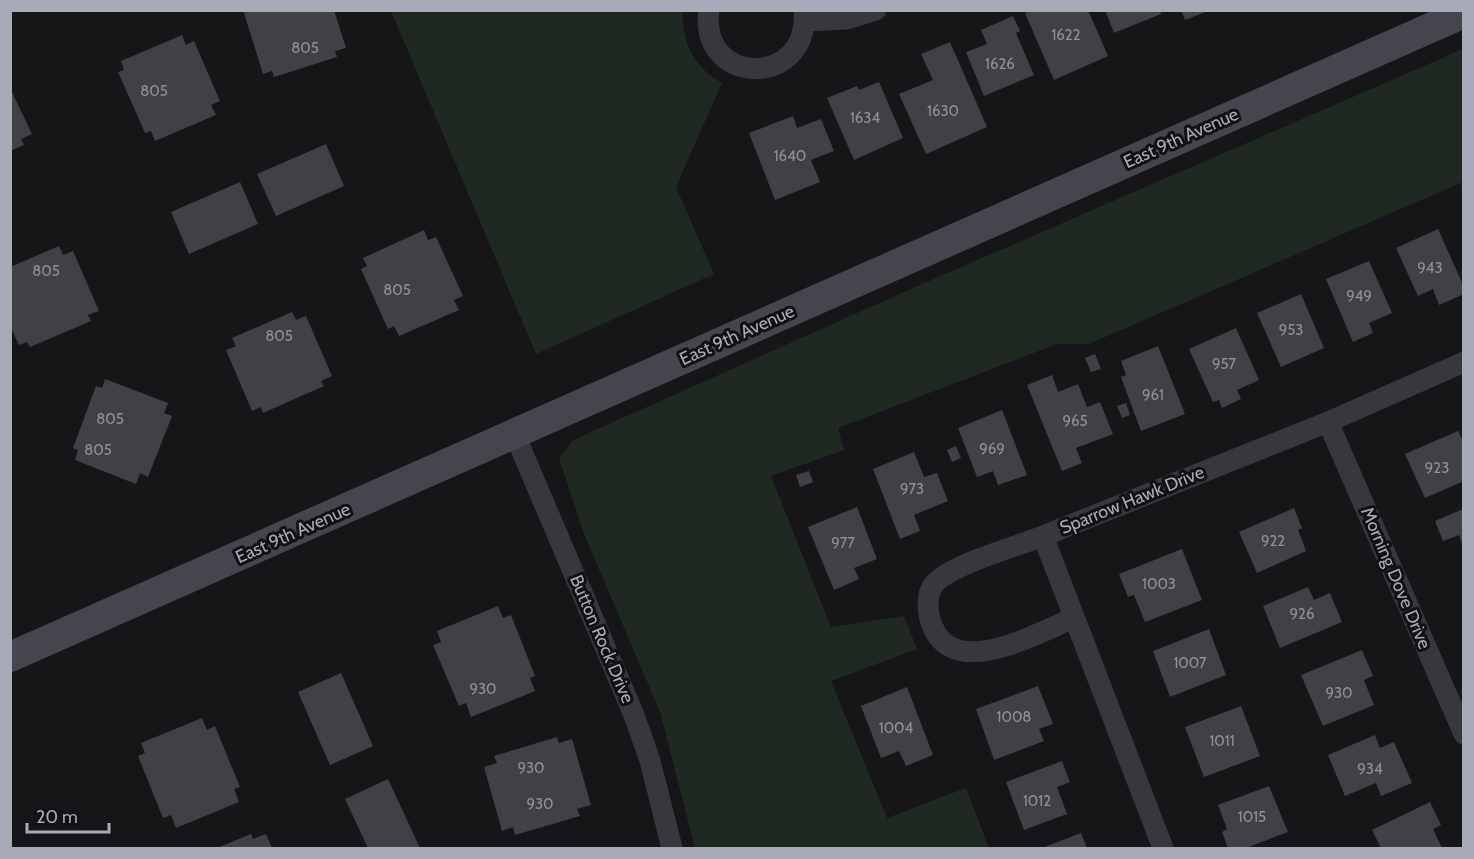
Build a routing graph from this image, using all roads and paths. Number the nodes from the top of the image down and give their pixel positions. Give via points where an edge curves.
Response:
1 (709, 10) edge
2 (876, 10) edge
3 (1464, 13) edge
4 (804, 16) edge
5 (1464, 362) edge
6 (1328, 422) junction
7 (515, 435) junction
8 (1043, 536) junction
9 (1074, 618) junction
10 (10, 657) edge
11 (1459, 712) edge
12 (1464, 734) edge
13 (672, 849) edge
14 (1163, 849) edge

1 - 4 street via 710,39 731,63 746,69 770,67 791,55 800,42
2 - 4 street via 847,20
3 - 7 main road, East 9th Avenue
5 - 6 street, Sparrow Hawk Drive
6 - 8 street, Sparrow Hawk Drive
6 - 11 street, Morning Dove Drive
7 - 10 main road, East 9th Avenue
7 - 13 street, Button Rock Drive via 634,715
8 - 9 street, Sparrow Hawk Drive
8 - 9 street via 956,569 935,582 927,599 930,619 944,643 965,653 997,648
9 - 14 street, Sparrow Hawk Drive
11 - 12 street, Morning Dove Drive

